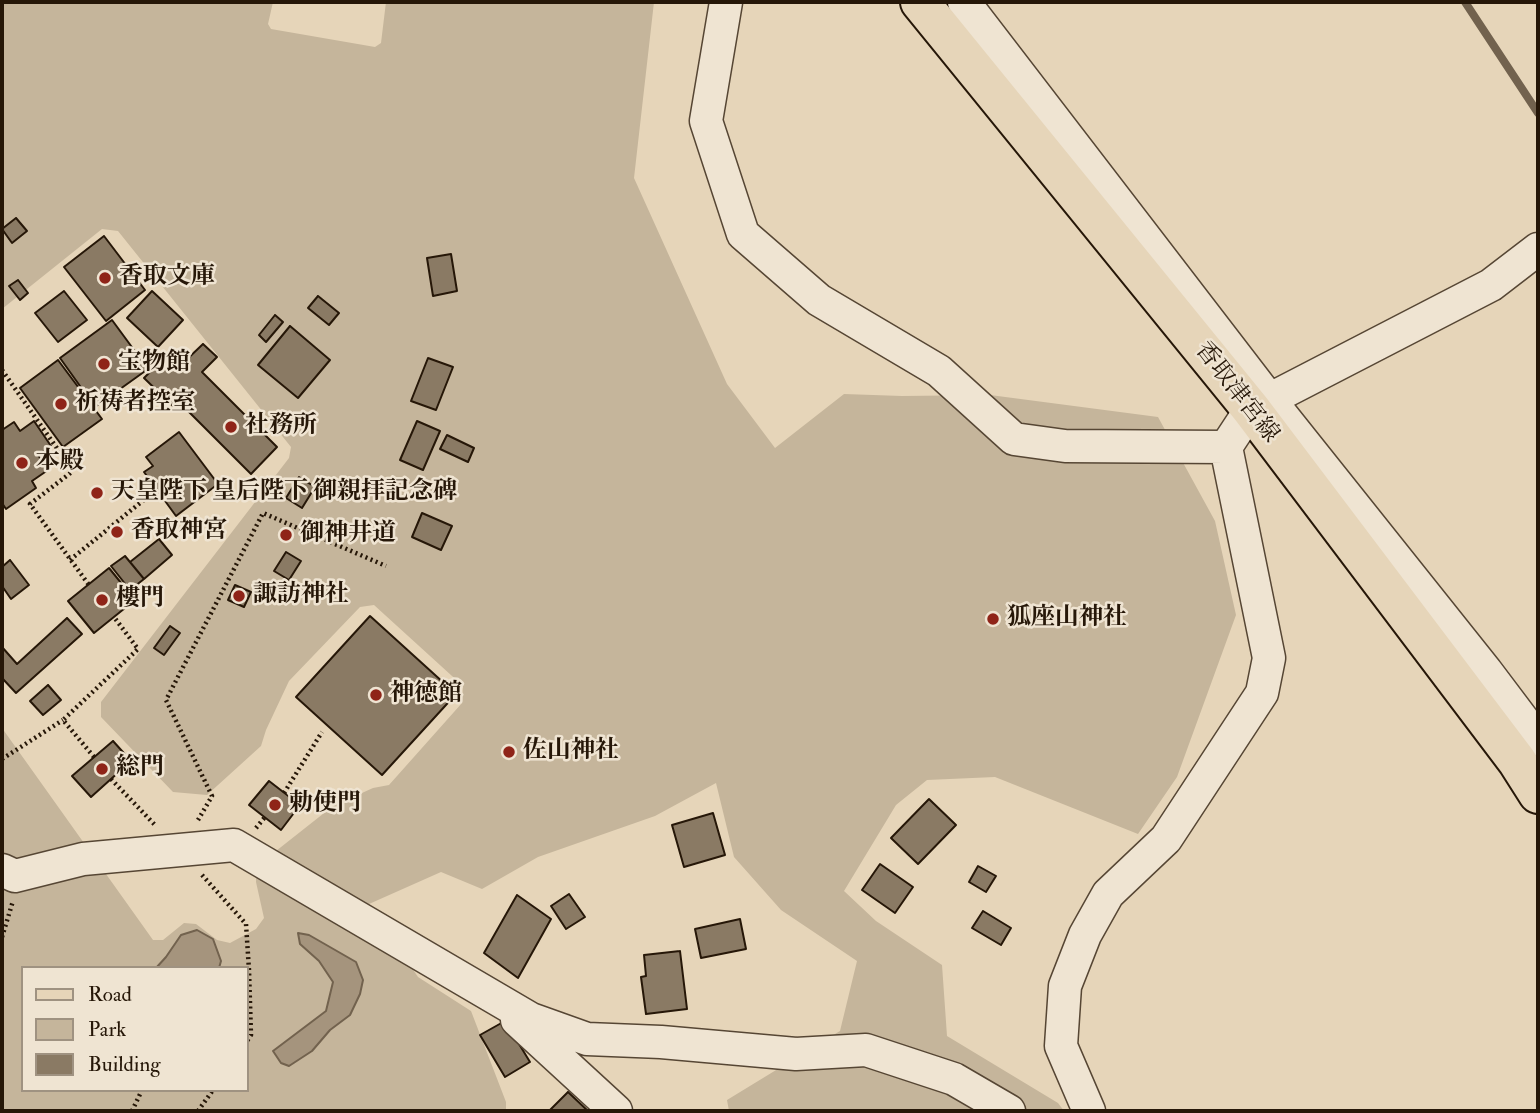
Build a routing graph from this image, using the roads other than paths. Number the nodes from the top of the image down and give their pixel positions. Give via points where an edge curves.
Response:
1 (726, 2) edge
2 (920, 2) edge
3 (964, 2) edge
4 (1538, 249) edge
5 (1260, 404) junction
6 (1226, 447) junction
7 (1538, 740) edge
8 (1538, 794) edge
9 (8, 873) edge
10 (491, 995) junction
11 (616, 1111) edge
12 (1009, 1111) edge
13 (1089, 1111) edge

1 - 6 street via 706,121 743,234 818,300 939,370 1014,439 1065,446
2 - 5 main road, 香取津宮線
3 - 5 street
4 - 5 street via 1492,285
5 - 6 street
5 - 7 street via 1486,671
5 - 8 main road, 香取津宮線
6 - 13 street via 1269,658 1267,670 1262,693 1166,839 1108,894 1085,935 1065,986 1061,1046
9 - 10 street via 83,859 234,845
10 - 11 street
10 - 12 street via 531,1018 587,1039 796,1054 866,1051 954,1079

